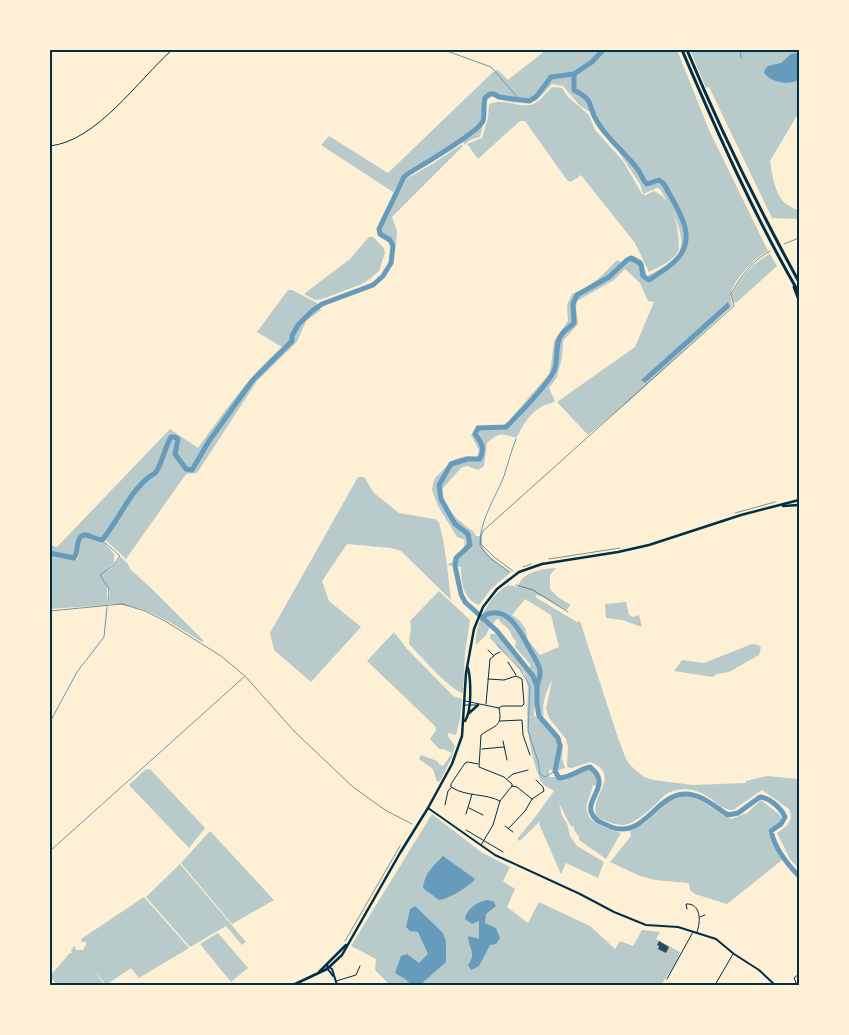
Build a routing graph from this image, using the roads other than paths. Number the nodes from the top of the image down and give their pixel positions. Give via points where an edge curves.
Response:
1 (172, 50) edge
2 (682, 50) edge
3 (687, 50) edge
4 (50, 146) edge
5 (793, 282) junction
6 (799, 282) edge
7 (799, 293) edge
8 (799, 300) edge
9 (799, 500) edge
10 (799, 505) edge
11 (782, 506) junction
12 (488, 650) dead end
13 (500, 652) dead end
14 (494, 656) junction
15 (508, 662) dead end
16 (468, 666) junction
17 (516, 676) junction
18 (488, 678) junction
19 (465, 703) junction
20 (469, 703) junction
21 (478, 705) junction
22 (486, 705) junction
23 (499, 708) junction
24 (468, 715) junction
25 (500, 721) junction
26 (464, 722) junction
27 (503, 741) dead end
28 (504, 747) junction
29 (481, 750) junction
30 (530, 755) dead end
31 (507, 760) dead end
32 (479, 764) junction
33 (528, 770) dead end
34 (507, 779) junction
35 (536, 780) dead end
36 (512, 786) junction
37 (452, 787) junction
38 (472, 793) junction
39 (532, 799) junction
40 (500, 801) junction
41 (445, 805) dead end
42 (428, 808) junction
43 (468, 808) junction
44 (466, 814) dead end
45 (483, 814) dead end
46 (504, 826) dead end
47 (508, 829) junction
48 (466, 830) dead end
49 (513, 832) dead end
50 (485, 840) junction
51 (480, 845) junction
52 (503, 852) dead end
53 (686, 908) dead end
54 (705, 915) dead end
55 (699, 917) junction
56 (693, 931) junction
57 (697, 933) junction
58 (348, 944) junction
59 (734, 954) junction
60 (326, 965) junction
61 (360, 966) dead end
62 (329, 968) junction
63 (319, 972) junction
64 (799, 974) edge
65 (667, 979) dead end
66 (335, 981) junction
67 (293, 985) edge
68 (337, 985) edge
69 (715, 985) edge
70 (775, 985) edge
71 (797, 985) edge

1 - 4 street via 99,123 68,142
2 - 5 highway via 734,168
3 - 6 highway via 760,211
5 - 7 highway
5 - 8 highway
9 - 11 highway
10 - 11 highway
11 - 16 highway via 741,515 649,546 534,566 519,572 493,593 483,607 472,636
12 - 14 street
13 - 14 street
14 - 18 street via 490,659
15 - 17 street
16 - 19 highway
16 - 20 highway
17 - 18 street via 504,680
17 - 23 street via 522,679 524,704
18 - 22 street
19 - 20 street
19 - 26 highway
20 - 21 street
20 - 24 highway
21 - 22 street
21 - 24 highway
22 - 23 street
23 - 25 street
24 - 26 highway
25 - 29 street via 481,735
25 - 30 street via 522,720
26 - 42 highway via 457,753
27 - 28 street
28 - 29 street
28 - 31 street
29 - 32 street
32 - 34 street via 482,769
32 - 37 street via 465,764
33 - 34 street
34 - 36 street
35 - 39 street via 544,791
36 - 39 street
36 - 40 street
37 - 38 street
37 - 41 street
38 - 40 street
38 - 43 street
39 - 47 street
40 - 50 street
42 - 51 street
42 - 58 highway
43 - 44 street
43 - 45 street
46 - 47 street
47 - 49 street
48 - 50 street
50 - 51 street
50 - 52 street
51 - 56 street via 509,862 641,923 678,926
53 - 55 street via 686,904 696,906
54 - 55 street
55 - 57 street
56 - 57 street
56 - 65 street
57 - 59 street via 720,941
58 - 60 highway
58 - 62 highway
59 - 69 street
59 - 70 street
60 - 62 street
60 - 63 highway
61 - 66 street via 356,975
62 - 63 highway
62 - 66 street
63 - 67 highway
64 - 71 street via 794,978
66 - 68 street

